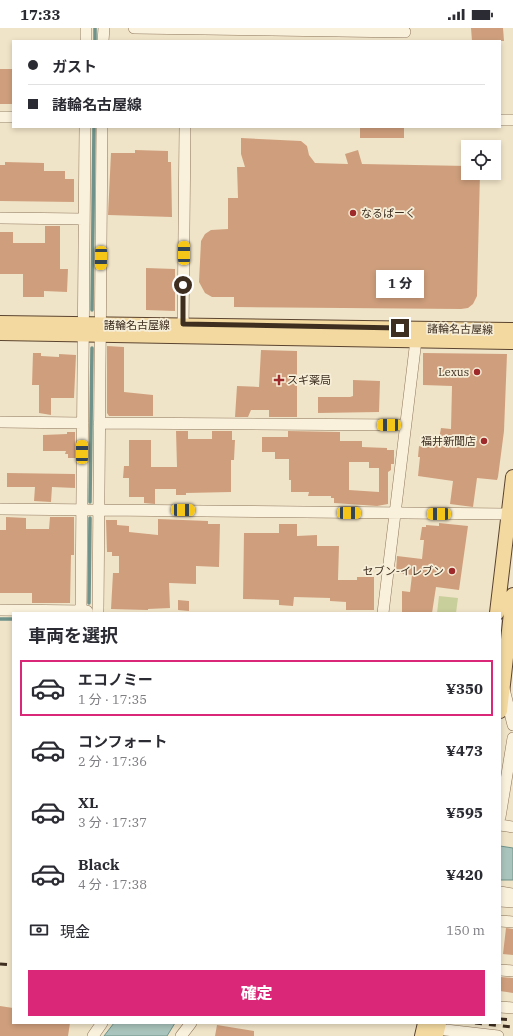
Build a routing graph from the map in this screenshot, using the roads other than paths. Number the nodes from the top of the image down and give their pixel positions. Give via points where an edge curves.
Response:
1 (86, 28) edge
2 (104, 28) edge
3 (134, 28) edge
4 (405, 34) edge
5 (86, 40) edge
6 (103, 40) edge
7 (0, 117) edge
8 (12, 117) edge
9 (501, 120) edge
10 (513, 120) edge
11 (85, 128) edge
12 (102, 128) edge
13 (185, 128) edge
14 (0, 218) edge
15 (84, 219) junction
16 (0, 323) edge
17 (83, 330) junction
18 (100, 330) junction
19 (183, 330) junction
20 (513, 330) edge
21 (0, 334) edge
22 (416, 340) junction
23 (513, 342) edge
24 (0, 422) edge
25 (83, 423) junction
26 (99, 423) junction
27 (404, 425) junction
28 (513, 477) edge
29 (0, 509) edge
30 (98, 510) junction
31 (82, 511) junction
32 (395, 514) junction
33 (508, 514) junction
34 (513, 595) edge
35 (0, 610) edge
36 (81, 611) junction
37 (89, 612) edge
38 (97, 612) edge
39 (383, 612) edge
40 (507, 613) edge
41 (503, 685) junction
42 (501, 702) edge
43 (513, 725) edge
44 (513, 738) edge
45 (510, 779) edge
46 (501, 813) edge
47 (501, 825) edge
48 (513, 827) edge
49 (501, 892) edge
50 (513, 894) edge
51 (501, 901) edge
52 (513, 902) edge
53 (501, 921) edge
54 (513, 922) edge
55 (501, 970) edge
56 (513, 971) edge
57 (501, 1007) edge
58 (513, 1008) edge
59 (101, 1024) edge
60 (190, 1024) edge
61 (434, 1028) edge
62 (93, 1036) edge
63 (181, 1036) edge
64 (422, 1036) edge
65 (498, 1036) edge

1 - 5 street
2 - 6 street
3 - 4 street
7 - 8 street
9 - 10 street
11 - 15 street
12 - 18 street
13 - 19 street
14 - 15 street
15 - 17 street
16 - 17 main road, 諸輪名古屋線
17 - 18 main road, 諸輪名古屋線
17 - 21 main road, 諸輪名古屋線
17 - 25 street
18 - 19 main road, 諸輪名古屋線
18 - 26 street
19 - 20 main road, 諸輪名古屋線
19 - 22 main road, 諸輪名古屋線
22 - 23 main road, 諸輪名古屋線
22 - 27 street
24 - 25 street
25 - 31 street
26 - 27 street
26 - 30 street
27 - 32 street
28 - 33 main road
29 - 31 street
30 - 31 street
30 - 32 street
30 - 38 street
31 - 36 street
32 - 33 street
32 - 39 street
33 - 40 main road
34 - 40 main road
35 - 36 street
36 - 37 street
40 - 41 main road
41 - 42 main road
41 - 43 street
44 - 45 street
45 - 46 street
47 - 48 street
49 - 50 street
51 - 52 street
53 - 54 street
55 - 56 street
57 - 58 street
59 - 62 street
60 - 63 street
61 - 64 main road
61 - 65 street

